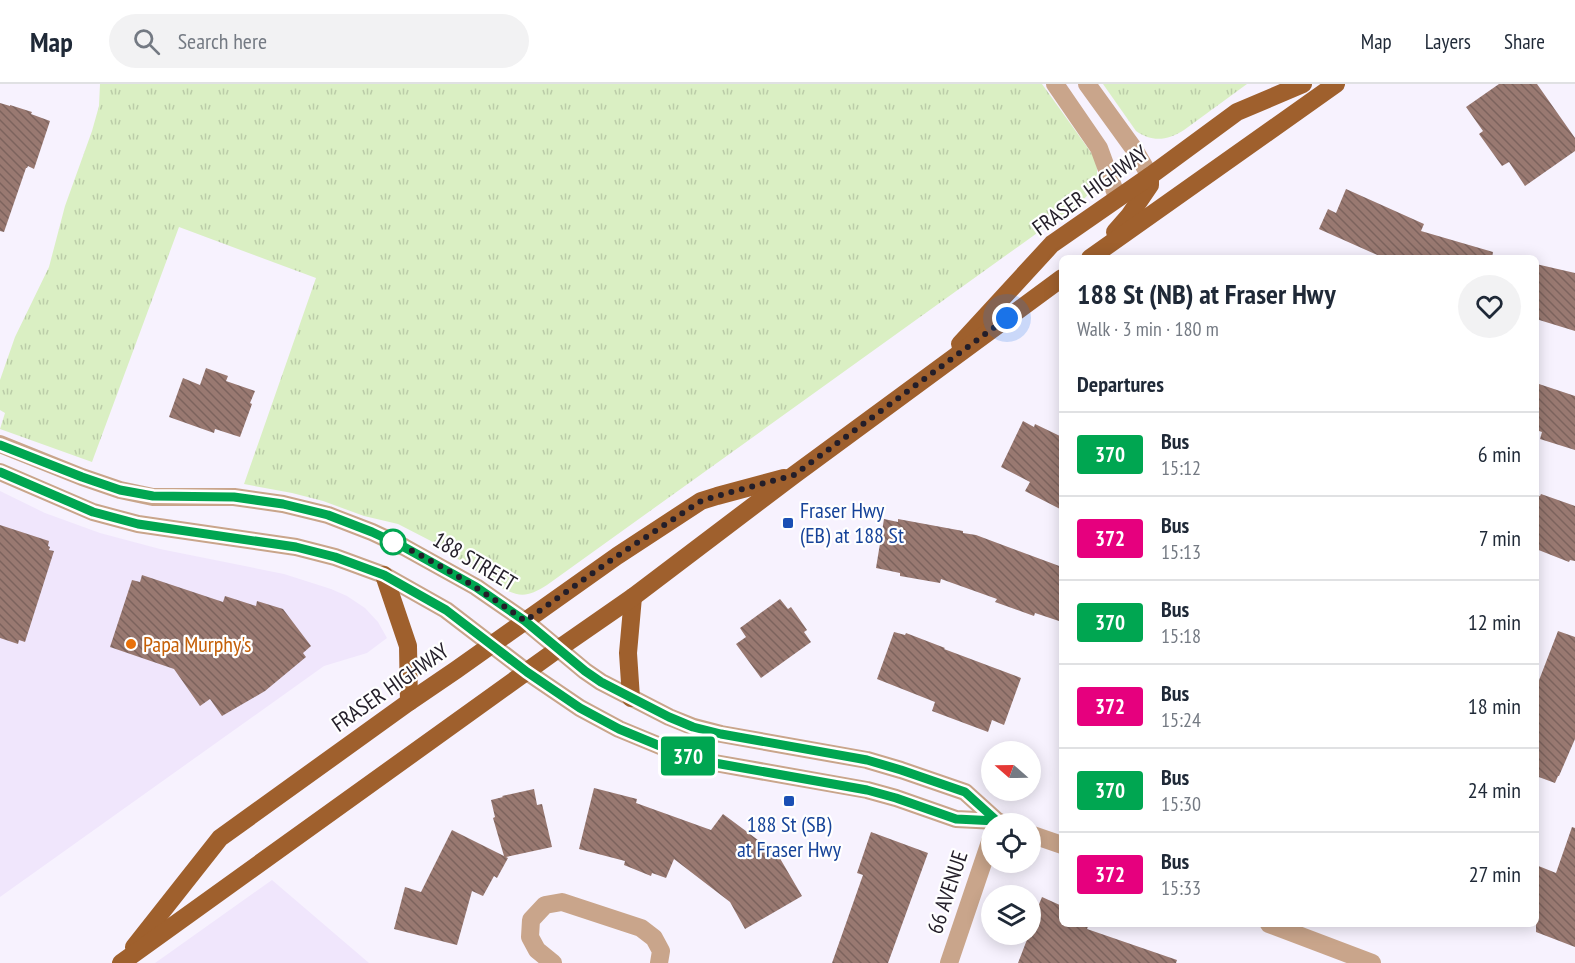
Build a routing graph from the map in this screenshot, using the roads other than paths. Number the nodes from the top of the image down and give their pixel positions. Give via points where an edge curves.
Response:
1 (1055, 84) edge
2 (1087, 84) edge
3 (1303, 84) edge
4 (1336, 84) edge
5 (1150, 176) junction
6 (1117, 197) junction
7 (1094, 255) edge
8 (1059, 281) edge
9 (935, 372) junction
10 (0, 444) edge
11 (0, 472) edge
12 (794, 475) junction
13 (384, 575) junction
14 (633, 597) junction
15 (525, 621) junction
16 (491, 645) junction
17 (558, 649) junction
18 (527, 672) junction
19 (631, 698) junction
20 (408, 702) junction
21 (985, 813) edge
22 (981, 823) edge
23 (1041, 838) edge
24 (1059, 844) edge
25 (981, 872) edge
26 (1277, 927) edge
27 (121, 963) edge
28 (553, 963) edge
29 (659, 963) edge
30 (949, 963) edge
31 (1372, 963) edge

1 - 6 street via 1099,148
2 - 5 street
3 - 5 main road, FRASER HIGHWAY via 1237,112
4 - 7 main road
5 - 6 main road, FRASER HIGHWAY
5 - 7 main road via 1150,185 1134,208
6 - 9 main road, FRASER HIGHWAY via 1052,244
8 - 9 main road, FRASER HIGHWAY
9 - 12 main road, FRASER HIGHWAY
10 - 15 street, 188 STREET via 120,490 153,496 234,497 328,515 433,562
11 - 13 street via 93,512 138,524 296,547
12 - 14 main road, FRASER HIGHWAY
12 - 15 main road, FRASER HIGHWAY via 701,501
13 - 16 street via 446,610
13 - 20 main road via 408,646
14 - 17 main road, FRASER HIGHWAY
14 - 19 main road via 628,653
15 - 16 main road, FRASER HIGHWAY
15 - 17 street, 188 STREET
16 - 18 street
16 - 20 main road, FRASER HIGHWAY
17 - 18 main road, FRASER HIGHWAY
17 - 19 street, 188 STREET via 601,682
18 - 22 street via 609,724 677,753 867,790
18 - 27 main road, FRASER HIGHWAY
19 - 21 street, 188 STREET via 693,727 901,770 965,792
20 - 27 main road, FRASER HIGHWAY via 220,838
23 - 24 street
25 - 30 street, 66 AVENUE
26 - 31 street
28 - 29 street via 537,950 530,937 531,920 545,905 562,902 641,928 662,951

